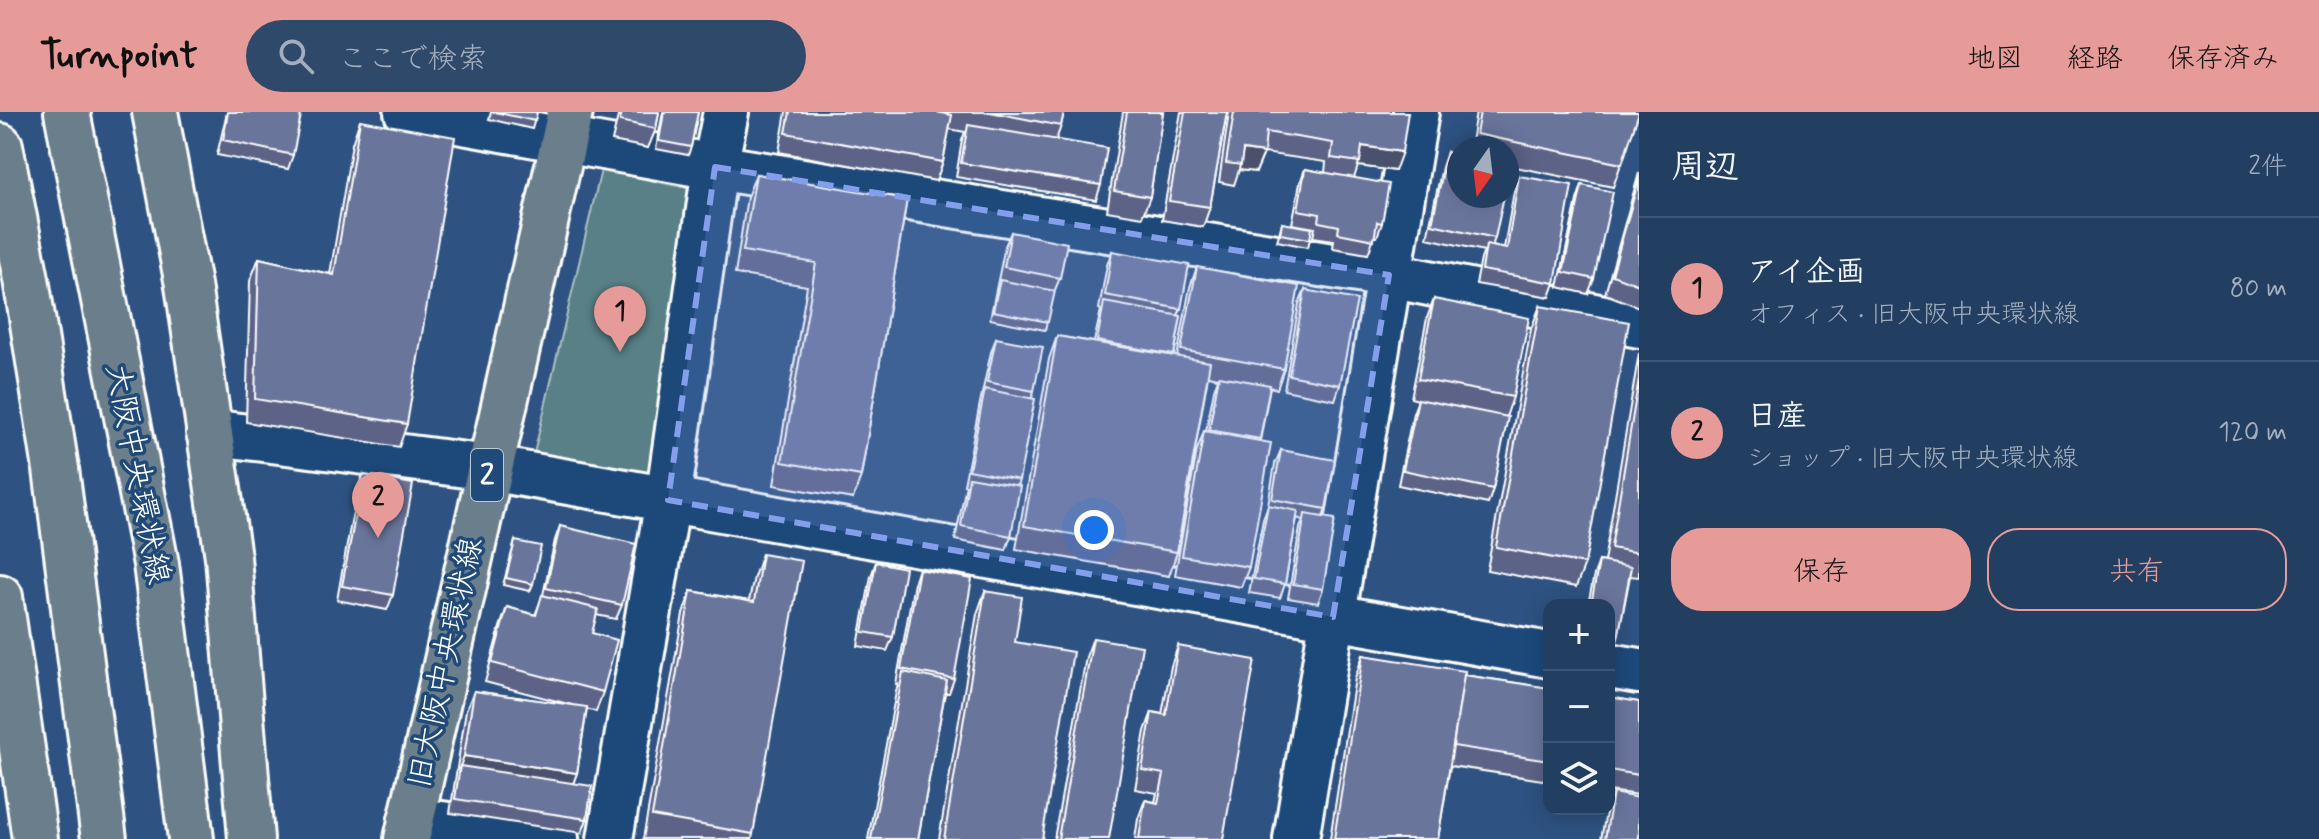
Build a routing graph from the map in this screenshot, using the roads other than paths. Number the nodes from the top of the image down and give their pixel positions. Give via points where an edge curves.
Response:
1 (67, 112) edge
2 (155, 112) edge
3 (407, 112) edge
4 (726, 112) edge
5 (1416, 112) edge
6 (566, 125) edge
7 (0, 146) edge
8 (715, 167) junction
9 (1389, 275) junction
10 (1639, 325) edge
11 (209, 432) junction
12 (489, 468) junction
13 (668, 500) junction
14 (0, 597) edge
15 (1333, 617) junction
16 (1543, 654) edge
17 (1615, 667) edge
18 (1639, 671) edge
19 (409, 829) edge
20 (35, 839) edge
21 (104, 839) edge
22 (191, 839) edge
23 (251, 839) edge
24 (556, 839) edge
25 (610, 839) edge
26 (1296, 839) edge

1 - 22 main road, 大阪中央環状線 via 156,564
2 - 11 main road
3 - 6 street
4 - 8 street
5 - 9 street
6 - 8 street
6 - 12 main road, 旧大阪中央環状線 / 2
7 - 21 main road via 56,469
8 - 9 street
8 - 13 street
9 - 10 street
9 - 15 street
11 - 12 street
11 - 23 main road via 228,557
12 - 13 street
12 - 19 main road, 旧大阪中央環状線 / 2
13 - 15 street
13 - 25 street
14 - 20 main road
15 - 16 street
15 - 26 street
17 - 18 street
19 - 24 street

